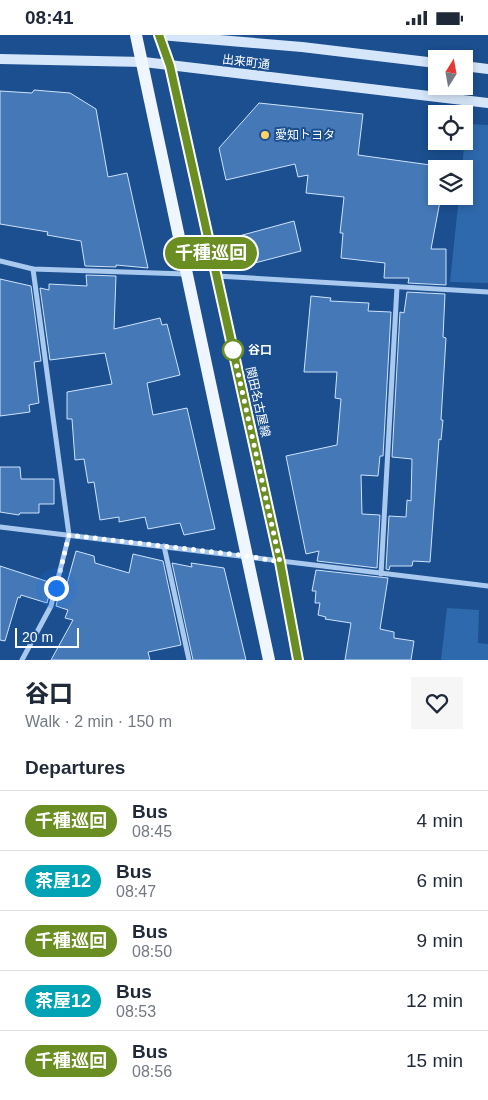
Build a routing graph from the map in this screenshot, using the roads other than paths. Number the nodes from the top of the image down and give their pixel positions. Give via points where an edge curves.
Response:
1 (136, 35) edge
2 (160, 35) edge
3 (0, 59) edge
4 (144, 62) junction
5 (428, 62) edge
6 (170, 66) junction
7 (473, 67) edge
8 (488, 69) edge
9 (488, 103) edge
10 (0, 261) edge
11 (33, 269) junction
12 (187, 274) junction
13 (216, 276) junction
14 (397, 287) junction
15 (488, 292) edge
16 (0, 527) edge
17 (69, 535) junction
18 (164, 546) junction
19 (248, 556) junction
20 (280, 562) junction
21 (381, 574) junction
22 (488, 586) edge
23 (22, 660) edge
24 (189, 660) edge
25 (269, 660) edge
26 (298, 660) edge

1 - 4 main road
2 - 5 main road, 出来町通
2 - 6 main road, 関田名古屋線
3 - 4 main road, 出来町通
4 - 6 main road, 出来町通
4 - 12 main road
6 - 9 main road, 出来町通
6 - 13 main road, 関田名古屋線
7 - 8 main road
10 - 11 street
11 - 12 street
11 - 17 street
12 - 19 main road
13 - 14 street
13 - 20 main road, 関田名古屋線
14 - 15 street
14 - 21 street
16 - 17 street
17 - 18 street
17 - 23 street via 51,606
18 - 19 street
18 - 24 street
19 - 20 street
19 - 25 main road
20 - 21 street
20 - 26 main road, 関田名古屋線
21 - 22 street

